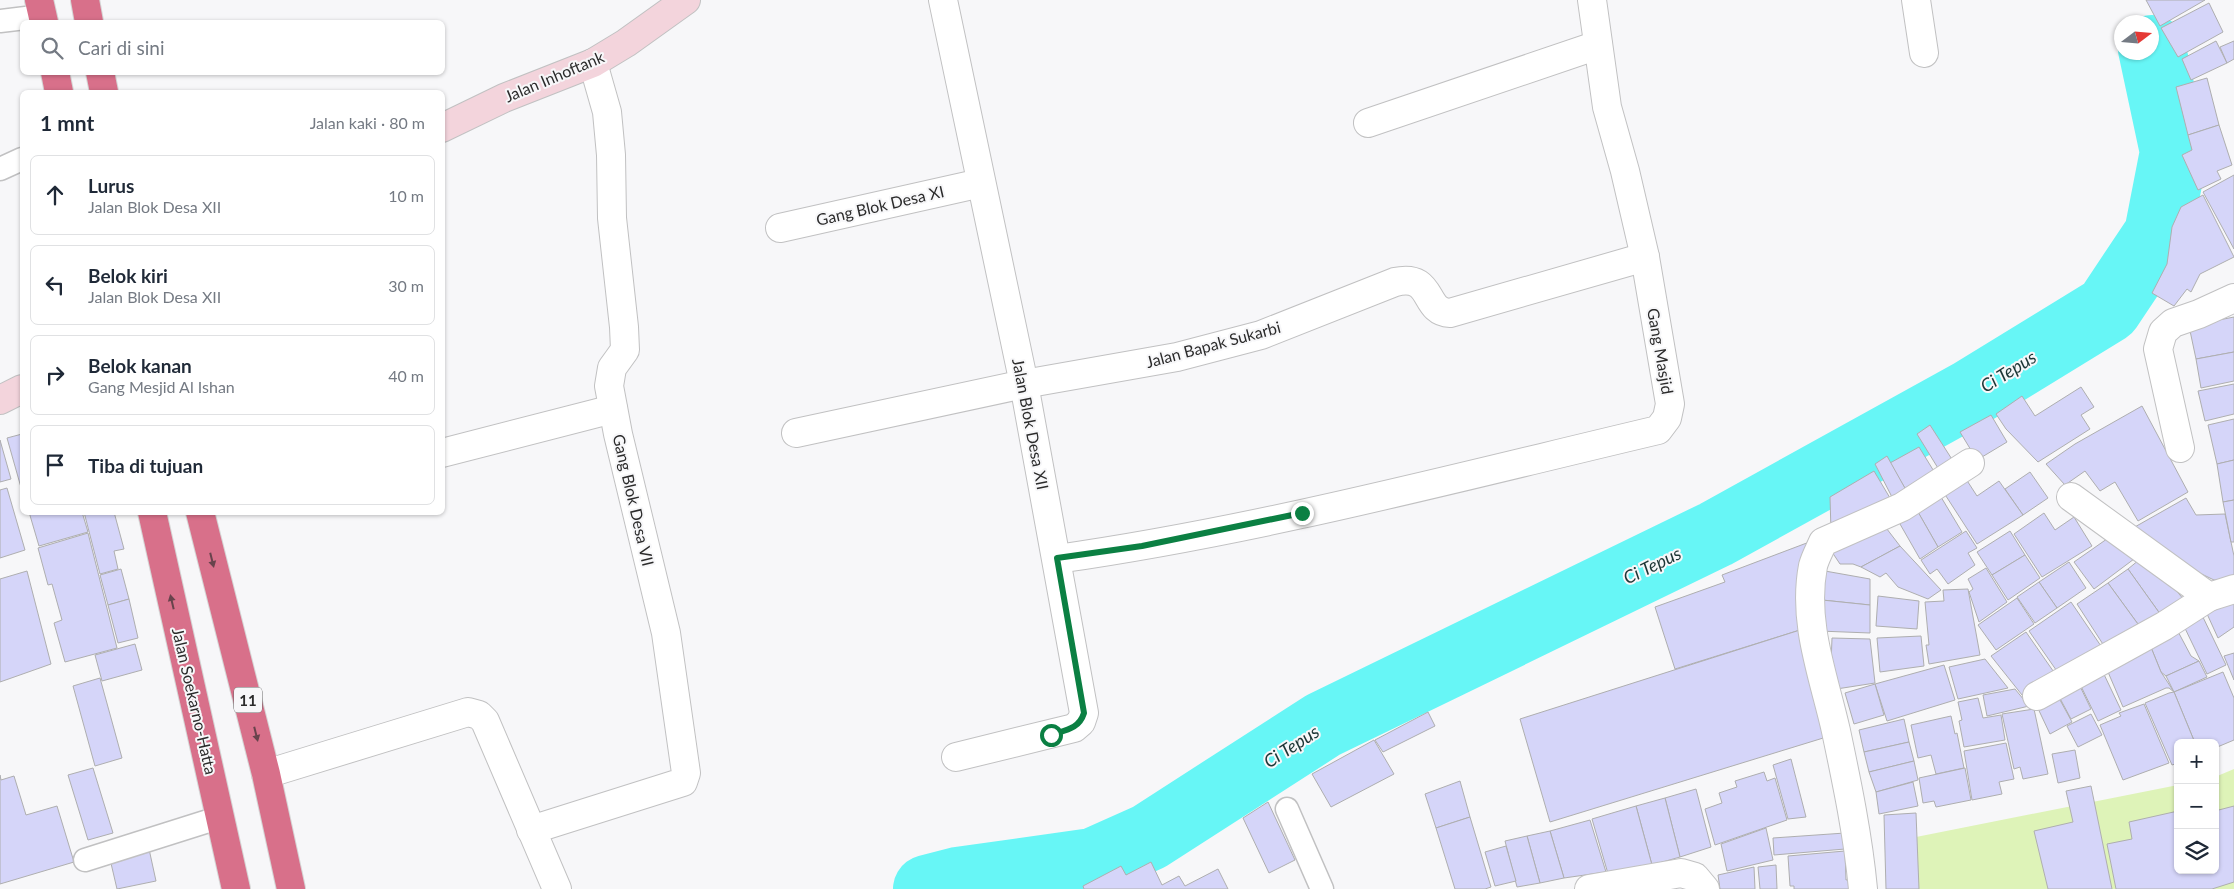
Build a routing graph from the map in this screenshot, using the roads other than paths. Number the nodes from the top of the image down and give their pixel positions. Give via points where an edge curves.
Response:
1 (85, 0) edge
2 (686, 0) edge
3 (943, 0) edge
4 (1592, 0) edge
5 (1916, 0) edge
6 (42, 13) edge
7 (89, 20) edge
8 (0, 21) edge
9 (1598, 45) junction
10 (1924, 53) dead end
11 (593, 63) junction
12 (56, 75) edge
13 (101, 75) edge
14 (59, 90) edge
15 (104, 90) edge
16 (1368, 123) dead end
17 (445, 127) edge
18 (20, 160) edge
19 (0, 169) edge
20 (980, 183) junction
21 (780, 228) dead end
22 (1645, 257) junction
23 (2234, 298) edge
24 (1024, 384) junction
25 (20, 390) edge
26 (0, 400) edge
27 (613, 409) junction
28 (796, 433) dead end
29 (2180, 448) dead end
30 (445, 452) edge
31 (1970, 462) dead end
32 (2072, 497) dead end
33 (153, 515) edge
34 (204, 515) edge
35 (1057, 558) junction
36 (2221, 593) edge
37 (2037, 696) dead end
38 (956, 757) dead end
39 (266, 774) junction
40 (1287, 808) dead end
41 (221, 817) junction
42 (531, 830) junction
43 (85, 860) dead end
44 (234, 888) edge
45 (291, 889) edge
46 (557, 889) edge
47 (1322, 889) edge
48 (1589, 889) edge
49 (1705, 889) edge
50 (1863, 889) edge

1 - 7 highway
2 - 11 main road, Jalan Inhoftank
3 - 20 street, Jalan Blok Desa XII
4 - 9 street, Gang Masjid
5 - 10 street
6 - 8 lane
9 - 16 street
9 - 22 street, Gang Masjid via 1607,107
11 - 17 main road, Jalan Inhoftank via 504,98
11 - 27 street, Gang Blok Desa VII via 607,112 612,218 624,327 624,350 612,368 609,386
12 - 14 highway
13 - 15 highway
18 - 19 lane
20 - 21 street, Gang Blok Desa XI
20 - 24 street, Jalan Blok Desa XII
22 - 24 street, Jalan Bapak Sukarbi via 1450,313 1438,310 1419,283 1412,280 1395,282 1262,335 1177,357
22 - 35 street, Gang Masjid via 1670,404 1667,418 1658,430 1302,513 1142,546
23 - 29 street via 2173,323 2163,332 2158,350
24 - 28 street, Jalan Bapak Sukarbi
24 - 35 street, Jalan Blok Desa XII
25 - 26 main road
27 - 30 street
27 - 42 street, Gang Blok Desa VII via 666,633 686,778 683,782
31 - 50 street via 1902,507 1824,542 1813,565 1810,603 1814,645 1850,795
32 - 36 street
41 -> 33 highway, Jalan Soekarno-Hatta
34 -> 39 highway, 11
35 - 38 street, Jalan Blok Desa XII via 1084,713 1081,722 1074,728 1051,735
36 - 37 street
39 - 42 street via 468,712 485,721
39 - 45 highway, 11
40 - 47 lane
41 - 43 lane
41 - 44 highway, Jalan Soekarno-Hatta
42 - 46 street
48 - 49 street via 1681,874 1695,877

